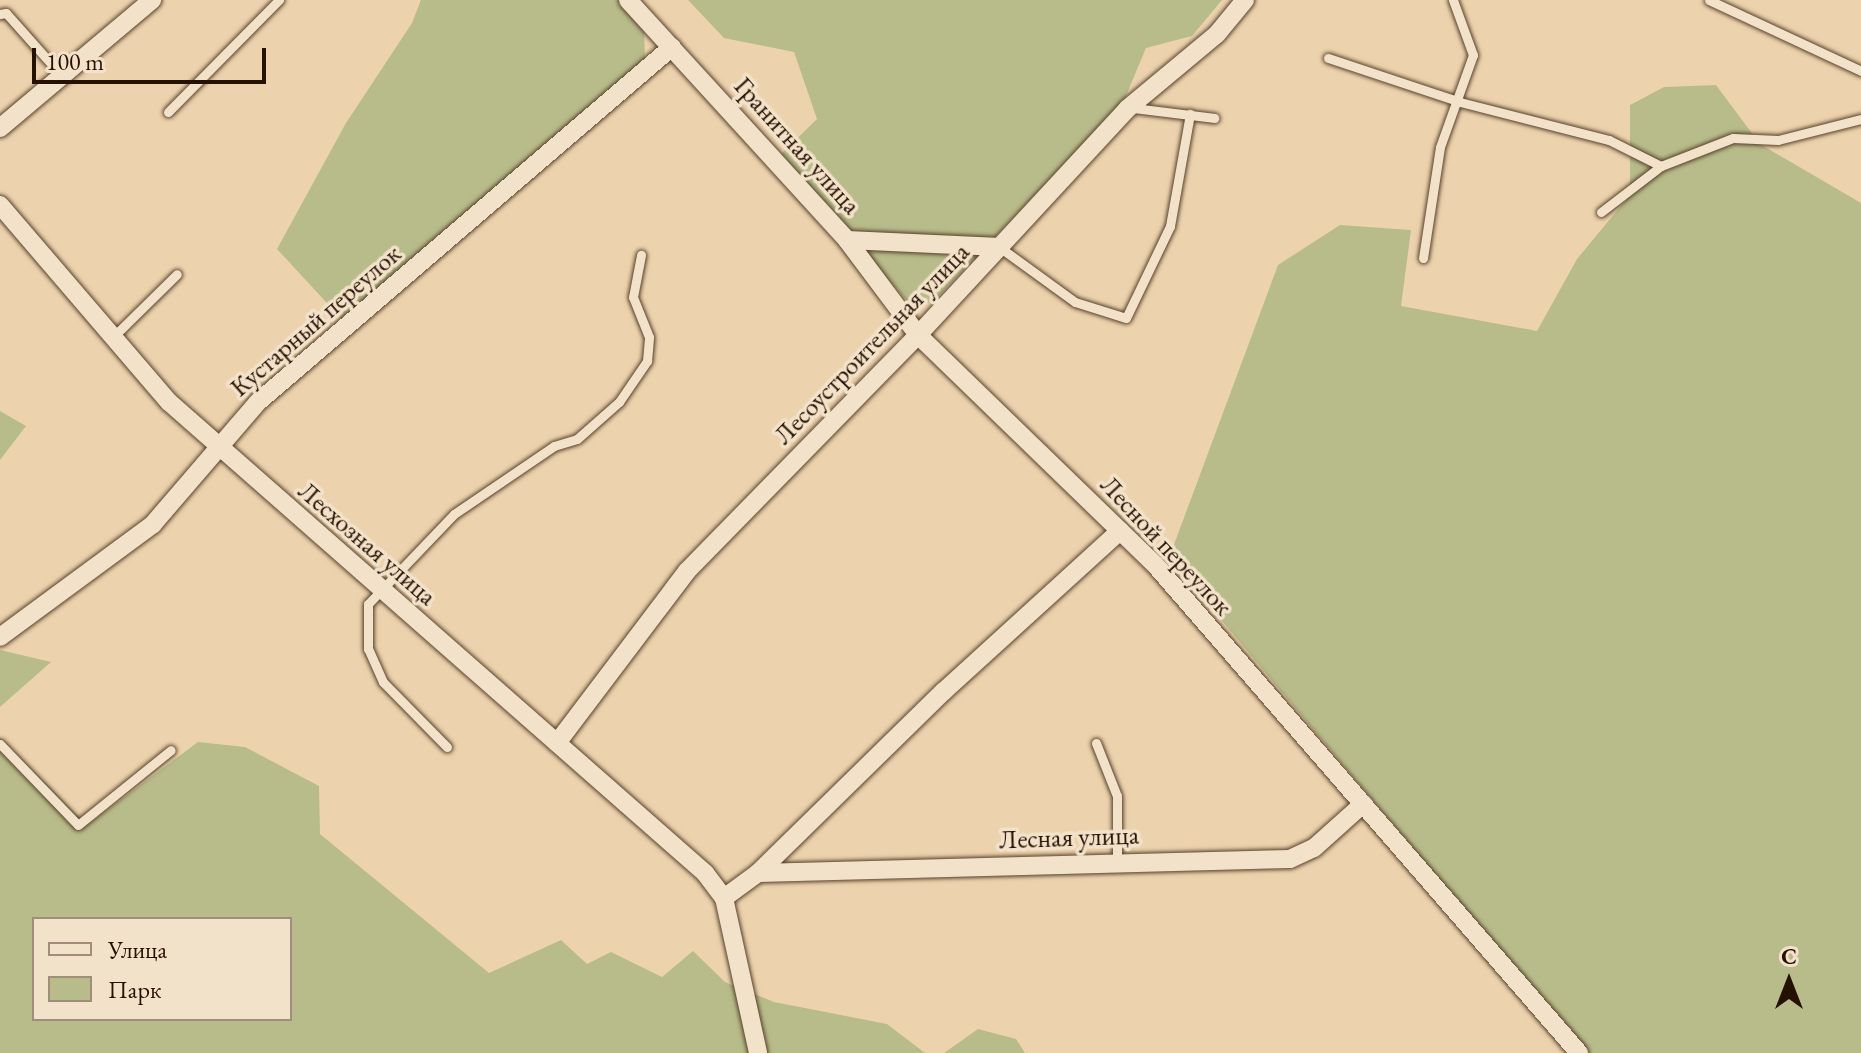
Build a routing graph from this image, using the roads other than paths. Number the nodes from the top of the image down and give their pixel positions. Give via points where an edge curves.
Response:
1 (152, 0) edge
2 (279, 0) edge
3 (628, 0) edge
4 (1245, 0) edge
5 (1453, 0) edge
6 (1709, 0) edge
7 (0, 14) edge
8 (672, 47) junction
9 (1328, 58) dead end
10 (1861, 71) edge
11 (62, 76) junction
12 (1460, 102) junction
13 (1127, 109) junction
14 (168, 112) dead end
15 (1190, 114) junction
16 (1214, 118) dead end
17 (1861, 119) edge
18 (0, 128) edge
19 (1661, 166) junction
20 (0, 205) edge
21 (1601, 212) dead end
22 (847, 240) junction
23 (1001, 248) junction
24 (641, 255) dead end
25 (1423, 258) dead end
26 (177, 274) dead end
27 (918, 335) junction
28 (114, 336) junction
29 (217, 447) junction
30 (1120, 531) junction
31 (379, 589) junction
32 (0, 637) edge
33 (557, 743) junction
34 (1096, 743) dead end
35 (0, 744) edge
36 (447, 747) dead end
37 (171, 750) dead end
38 (1363, 804) junction
39 (1117, 863) junction
40 (758, 873) junction
41 (724, 898) junction
42 (758, 1053) edge
43 (1579, 1053) edge

1 - 11 street
2 - 14 lane
3 - 8 street, Гранитная улица
4 - 13 street, Лесоустроительная улица via 1217,34
5 - 12 lane via 1473,55
6 - 10 lane
7 - 11 lane via 6,13
8 - 22 street, Гранитная улица
8 - 29 street, Кустарный переулок via 258,402
9 - 12 lane
11 - 18 street
12 - 19 lane via 1609,140
12 - 25 lane via 1440,147
13 - 15 lane
13 - 23 street, Лесоустроительная улица
15 - 16 lane
15 - 23 lane via 1170,226 1126,318 1075,302
17 - 19 lane via 1778,140 1733,138
19 - 21 lane
20 - 28 street, Лесхозная улица
22 - 23 street
22 - 27 street, Гранитная улица
23 - 27 street, Лесоустроительная улица
24 - 31 lane via 633,297 649,337 647,361 619,402 577,439 554,446 454,514
26 - 28 lane
27 - 30 street, Лесной переулок
27 - 33 street, Лесоустроительная улица via 687,571
28 - 29 street, Лесхозная улица via 169,402
29 - 31 street, Лесхозная улица
29 - 32 street, Кустарный переулок via 153,524
30 - 38 street, Лесной переулок
30 - 40 street via 944,691
31 - 33 street, Лесхозная улица
31 - 36 lane via 365,614 374,664 410,714
33 - 41 street, Лесхозная улица via 671,838
34 - 39 lane via 1117,796
35 - 37 lane via 78,825
38 - 39 street, Лесная улица via 1314,848 1290,859
38 - 43 street, Лесной переулок
39 - 40 street, Лесная улица
40 - 41 street
41 - 42 street

